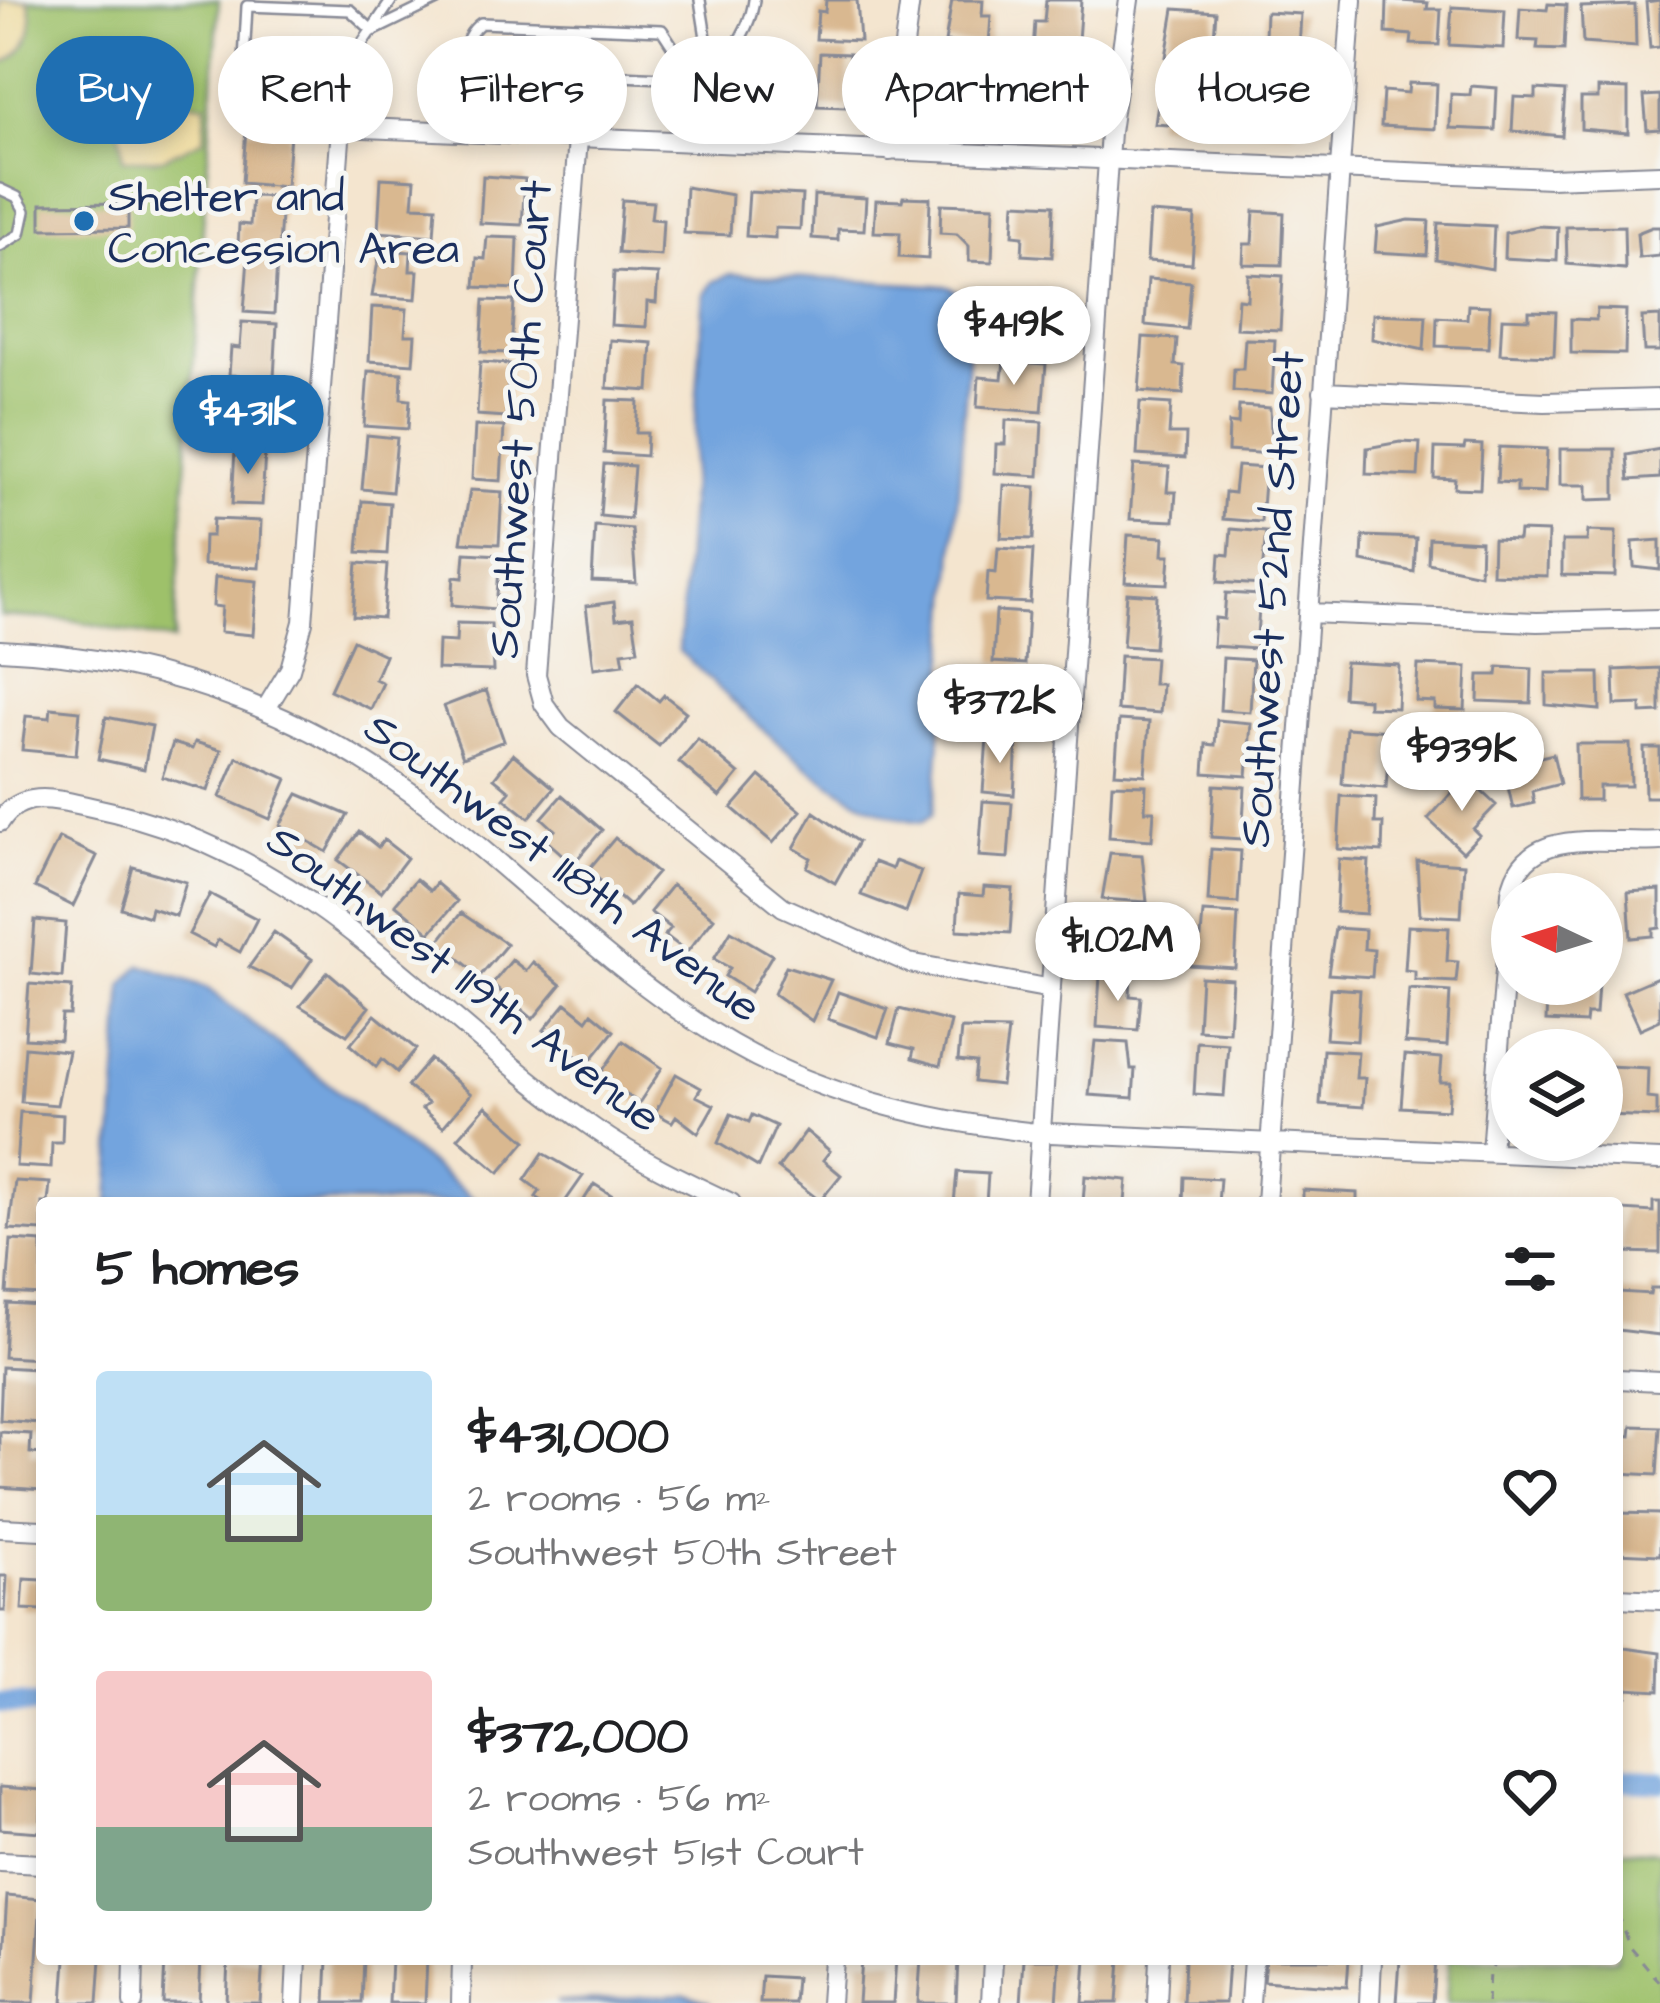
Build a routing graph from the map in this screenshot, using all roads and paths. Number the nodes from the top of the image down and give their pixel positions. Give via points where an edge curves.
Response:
1 (392, 0) edge
2 (437, 0) edge
3 (700, 0) edge
4 (754, 0) edge
5 (910, 0) edge
6 (1129, 0) edge
7 (1352, 0) edge
8 (373, 31) junction
9 (246, 36) edge
10 (369, 36) edge
11 (706, 36) edge
12 (742, 36) edge
13 (461, 86) joint
14 (340, 144) edge
15 (578, 144) edge
16 (752, 144) edge
17 (890, 151) junction
18 (1108, 161) junction
19 (1338, 167) junction
20 (1660, 174) edge
21 (0, 189) edge
22 (0, 246) edge
23 (1323, 392) junction
24 (1660, 399) edge
25 (1309, 613) junction
26 (1660, 619) edge
27 (0, 650) edge
28 (267, 707) junction
29 (5, 816) edge
30 (1660, 842) edge
31 (1051, 989) junction
32 (1501, 1029) edge
33 (1041, 1132) junction
34 (1270, 1143) junction
35 (1491, 1153) edge
36 (1623, 1158) edge
37 (1660, 1160) edge
38 (718, 1197) edge
39 (1036, 1197) edge
40 (1266, 1197) edge
41 (1623, 1379) edge
42 (1660, 1381) edge
43 (0, 1528) edge
44 (36, 1529) edge
45 (1623, 1598) edge
46 (1660, 1600) edge
47 (0, 1862) edge
48 (36, 1864) edge
49 (1623, 1929) edge
50 (134, 1965) edge
51 (297, 1965) edge
52 (462, 1965) edge
53 (833, 1965) edge
54 (993, 1965) edge
55 (1159, 1965) edge
56 (1253, 1965) edge
57 (1372, 1965) edge
58 (1494, 1965) edge
59 (1660, 1982) edge
60 (133, 2003) edge
61 (295, 2003) edge
62 (461, 2003) edge
63 (830, 2003) edge
64 (991, 2003) edge
65 (1157, 2003) edge
66 (1250, 2003) edge
67 (1370, 2003) edge
68 (1487, 2003) edge

1 - 8 lane
2 - 8 lane
3 - 11 lane
4 - 12 lane
5 - 17 street
6 - 18 street
7 - 19 street, Southwest 52nd Street
8 - 9 lane via 350,10 248,6
8 - 10 lane
13 - 13 lane via 488,70 664,78 676,70 676,53 662,30 482,23 468,34
14 - 28 street via 303,622 290,669
15 - 31 street, Southwest 50th Court via 536,675 544,704 561,727 783,907 909,963
16 - 17 street
17 - 18 street
18 - 19 street
18 - 31 street
19 - 20 street via 1550,178
19 - 23 street, Southwest 52nd Street
21 - 22 lane via 25,212 20,234
23 - 24 street
23 - 25 street, Southwest 52nd Street
25 - 26 street
25 - 34 street, Southwest 52nd Street
27 - 28 street, Southwest 118th Avenue via 118,665
28 - 33 street, Southwest 118th Avenue via 388,775 637,979 733,1045 876,1103
29 - 38 street, Southwest 119th Avenue via 38,798 124,814 262,867 360,935 595,1129
30 - 32 street via 1552,844 1524,857 1511,892
31 - 33 street
33 - 34 street, Southwest 118th Avenue
33 - 39 street
34 - 35 street, Southwest 118th Avenue
34 - 40 street, Southwest 52nd Street
36 - 37 street, Southwest 118th Avenue
41 - 42 street
43 - 44 street
45 - 46 street
47 - 48 street
49 - 59 path
50 - 60 street
51 - 61 street
52 - 62 street
53 - 63 street
54 - 64 street
55 - 65 street
56 - 66 street
57 - 67 street
58 - 68 path

